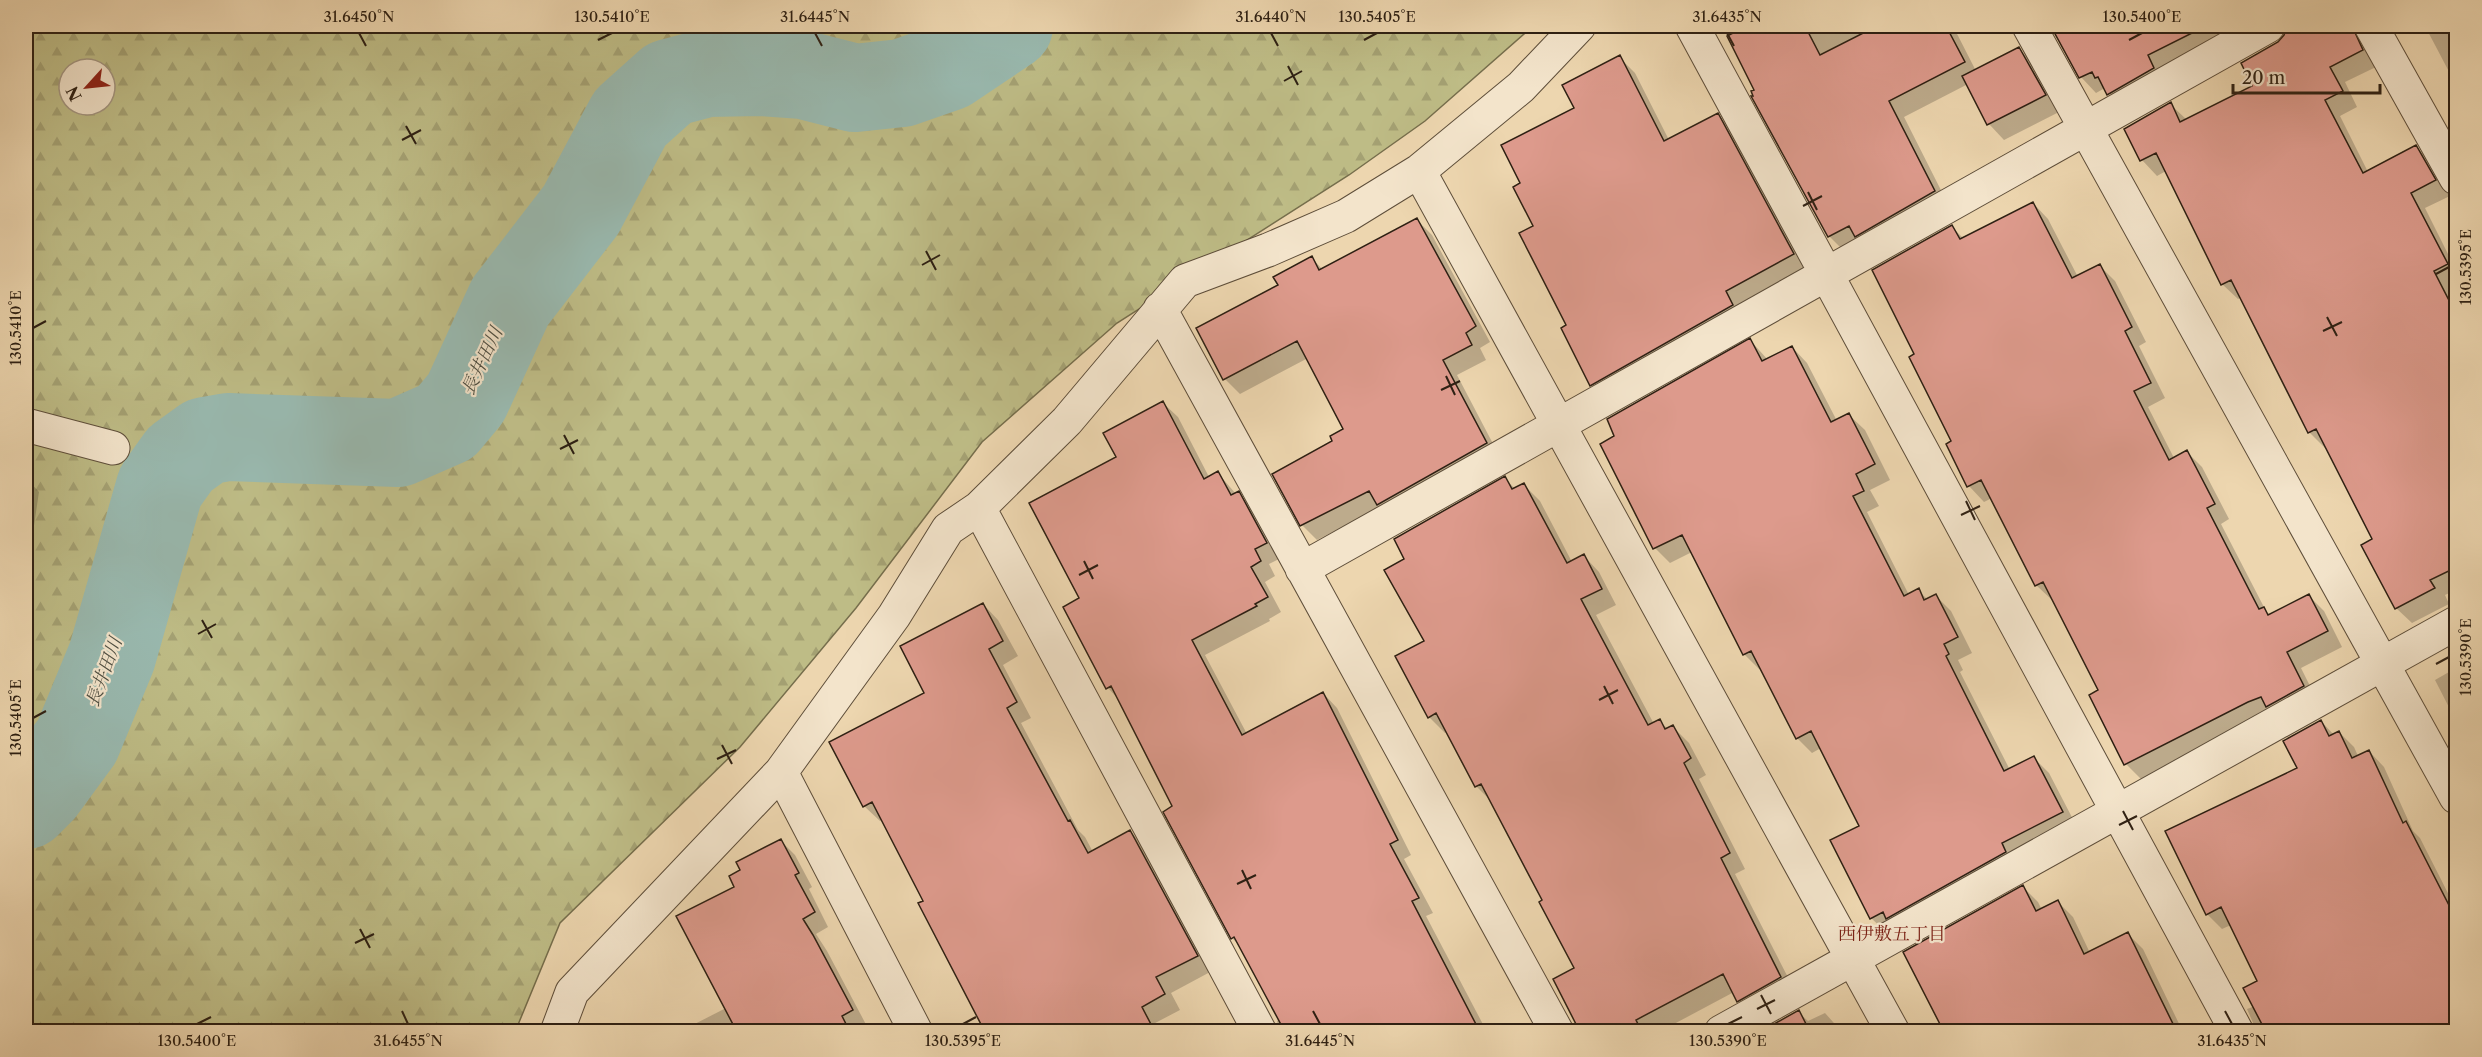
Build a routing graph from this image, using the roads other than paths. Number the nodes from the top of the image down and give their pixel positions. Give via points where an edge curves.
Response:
1 (1579, 26) edge
2 (1692, 26) edge
3 (2029, 26) edge
4 (2268, 26) edge
5 (2371, 26) edge
6 (2086, 128) junction
7 (1419, 171) junction
8 (2457, 178) edge
9 (1827, 273) junction
10 (1160, 309) junction
11 (1558, 424) junction
12 (26, 425) edge
13 (113, 448) dead end
14 (979, 508) junction
15 (1302, 569) junction
16 (2457, 623) edge
17 (2383, 664) junction
18 (781, 772) junction
19 (2457, 797) edge
20 (2118, 811) junction
21 (1853, 958) junction
22 (557, 1032) edge
23 (916, 1032) edge
24 (1260, 1032) edge
25 (1557, 1032) edge
26 (1721, 1032) edge
27 (1893, 1032) edge
28 (2237, 1032) edge

1 - 7 street via 1521,87
2 - 9 street
3 - 6 street
4 - 6 street
5 - 8 street
6 - 9 street
6 - 17 street
7 - 10 street via 1346,216 1185,281
7 - 11 street
9 - 11 street
9 - 20 street
10 - 14 street via 1067,421
10 - 15 street
11 - 15 street
11 - 21 street
12 - 13 street
14 - 18 street via 948,529 894,616
14 - 24 street
15 - 25 street
16 - 17 street
17 - 19 street
17 - 20 street
18 - 22 street via 572,992
18 - 23 street
20 - 21 street
20 - 28 street
21 - 26 street
21 - 27 street

